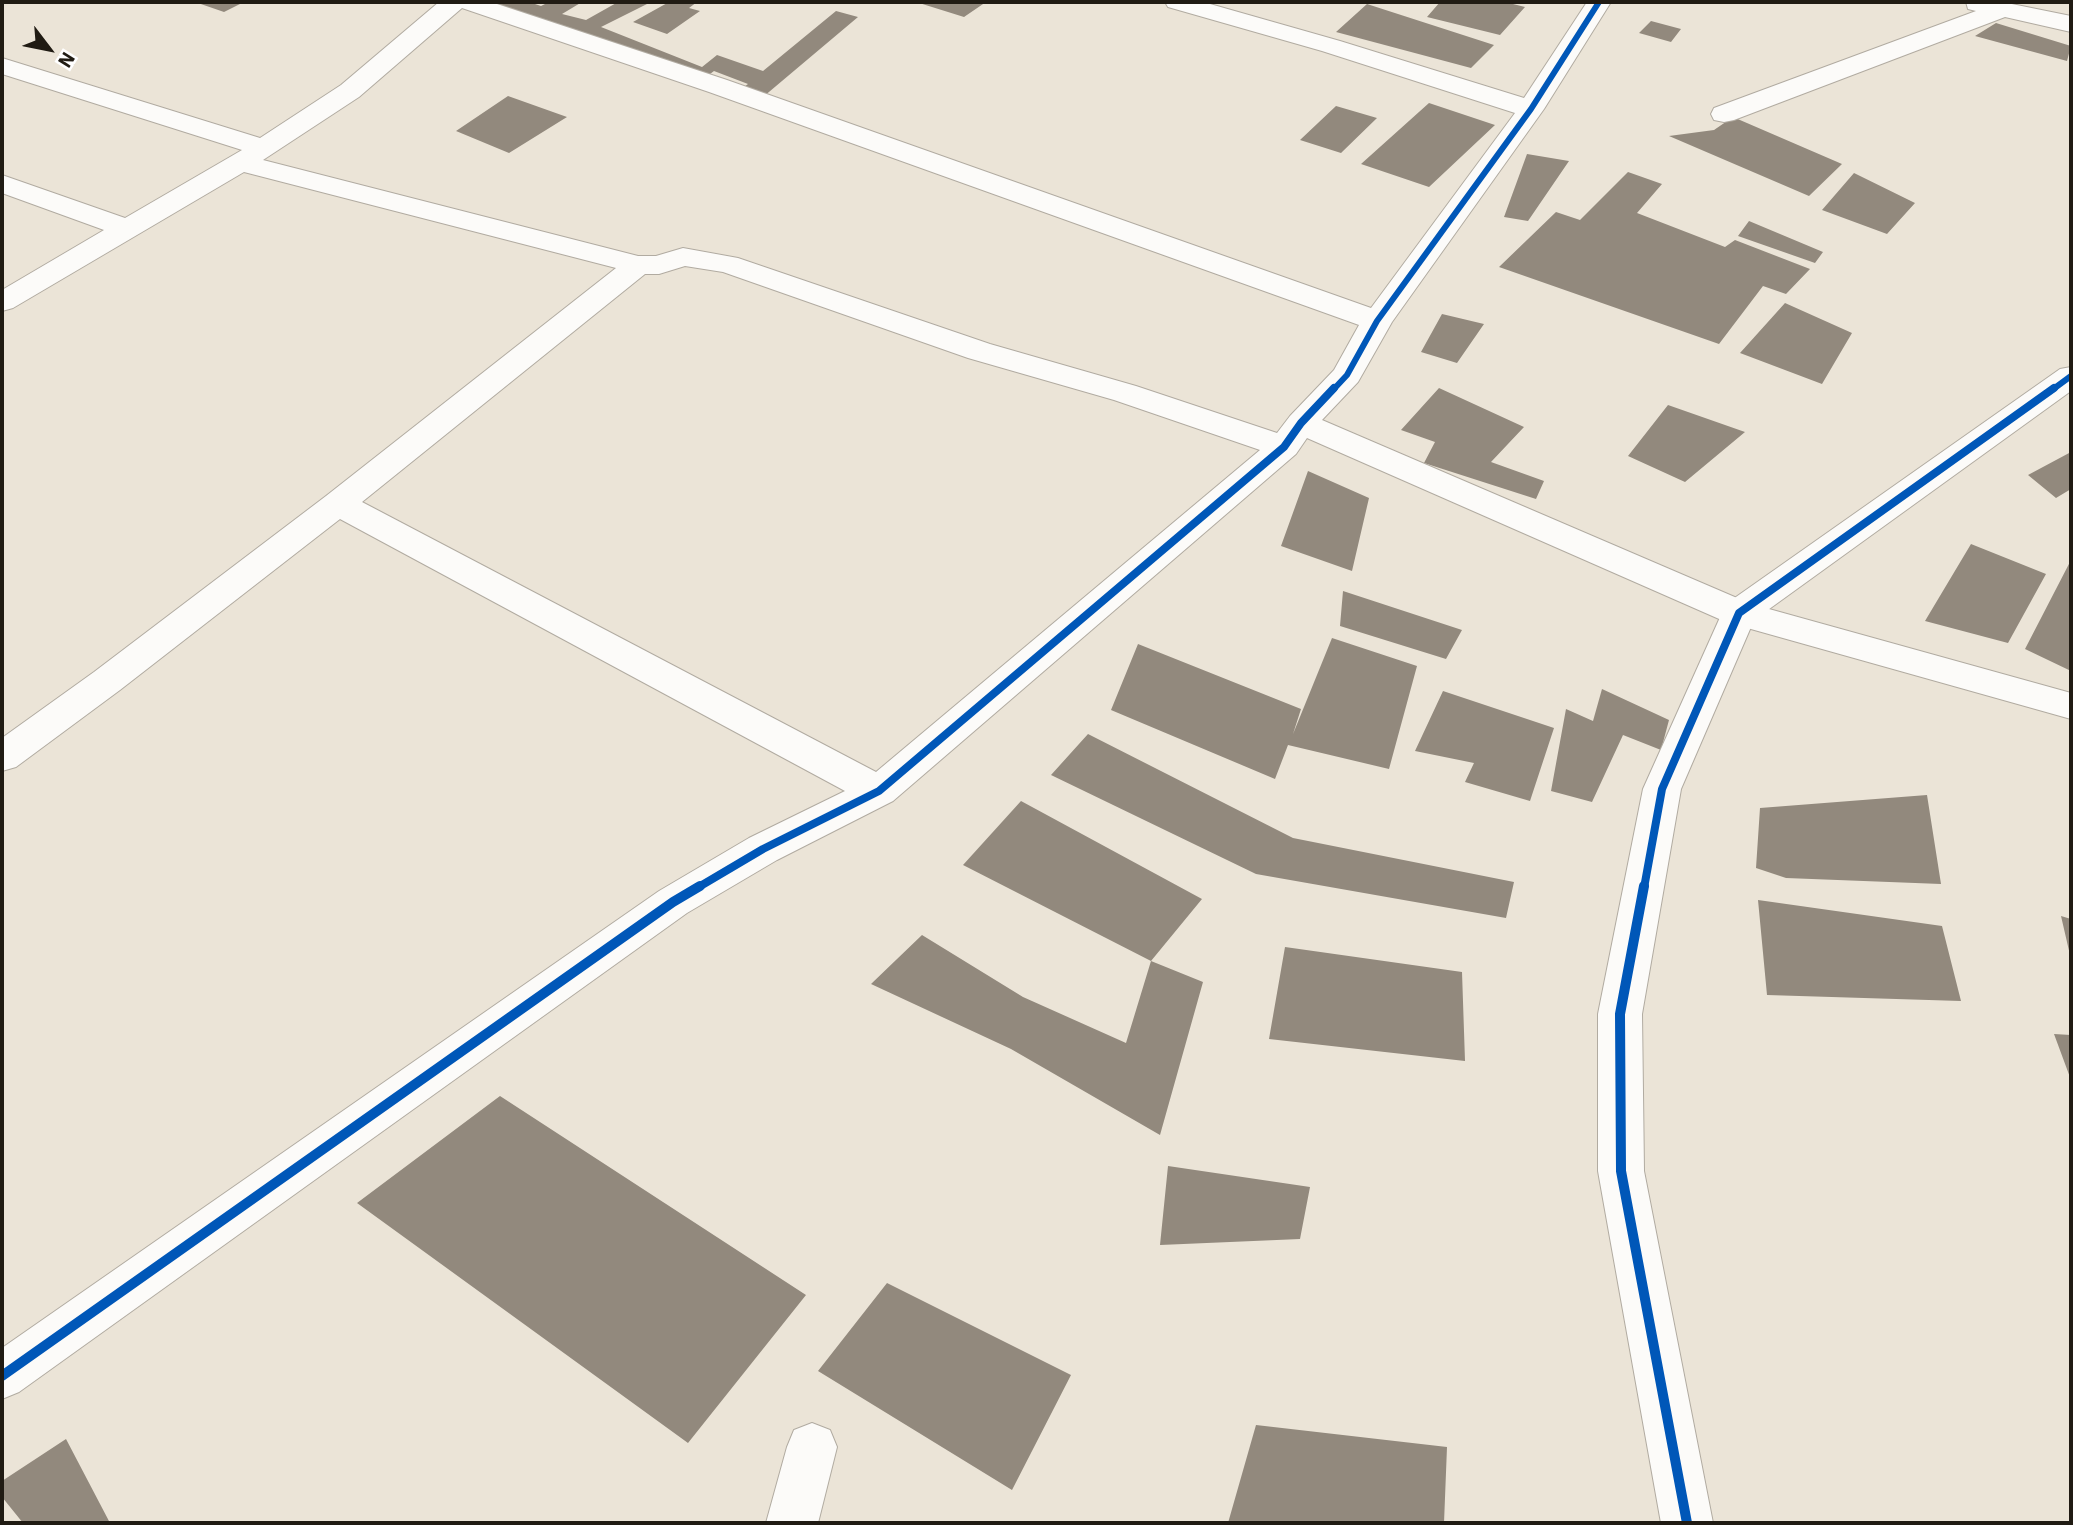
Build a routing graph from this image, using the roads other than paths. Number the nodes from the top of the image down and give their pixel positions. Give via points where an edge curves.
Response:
1 (454, 2) edge
2 (467, 2) edge
3 (1177, 2) edge
4 (1599, 2) edge
5 (1965, 2) edge
6 (2002, 9) junction
7 (2071, 24) edge
8 (2, 66) edge
9 (1531, 109) junction
10 (1724, 114) dead end
11 (251, 155) junction
12 (2, 183) edge
13 (127, 229) junction
14 (638, 265) junction
15 (2, 302) edge
16 (1377, 321) junction
17 (2071, 376) edge
18 (1293, 435) junction
19 (338, 504) junction
20 (1738, 612) junction
21 (2071, 706) edge
22 (2, 757) edge
23 (879, 791) junction
24 (2, 1377) edge
25 (812, 1447) dead end
26 (792, 1523) edge
27 (1687, 1523) edge

1 - 11 street via 350,91
2 - 16 street via 744,95
3 - 9 street
4 - 9 street
5 - 6 street
6 - 7 street
6 - 10 street
8 - 11 street
9 - 16 street
11 - 13 street
11 - 14 street
12 - 13 street
13 - 15 street
14 - 18 street via 659,265 683,257 728,264 979,351
14 - 19 street
16 - 18 street via 1347,376
17 - 20 street
18 - 20 street
18 - 23 street
19 - 22 street
19 - 23 street
20 - 21 street
20 - 27 street via 1662,789 1620,1014 1621,1171
23 - 24 street via 763,849 673,902
25 - 26 street

